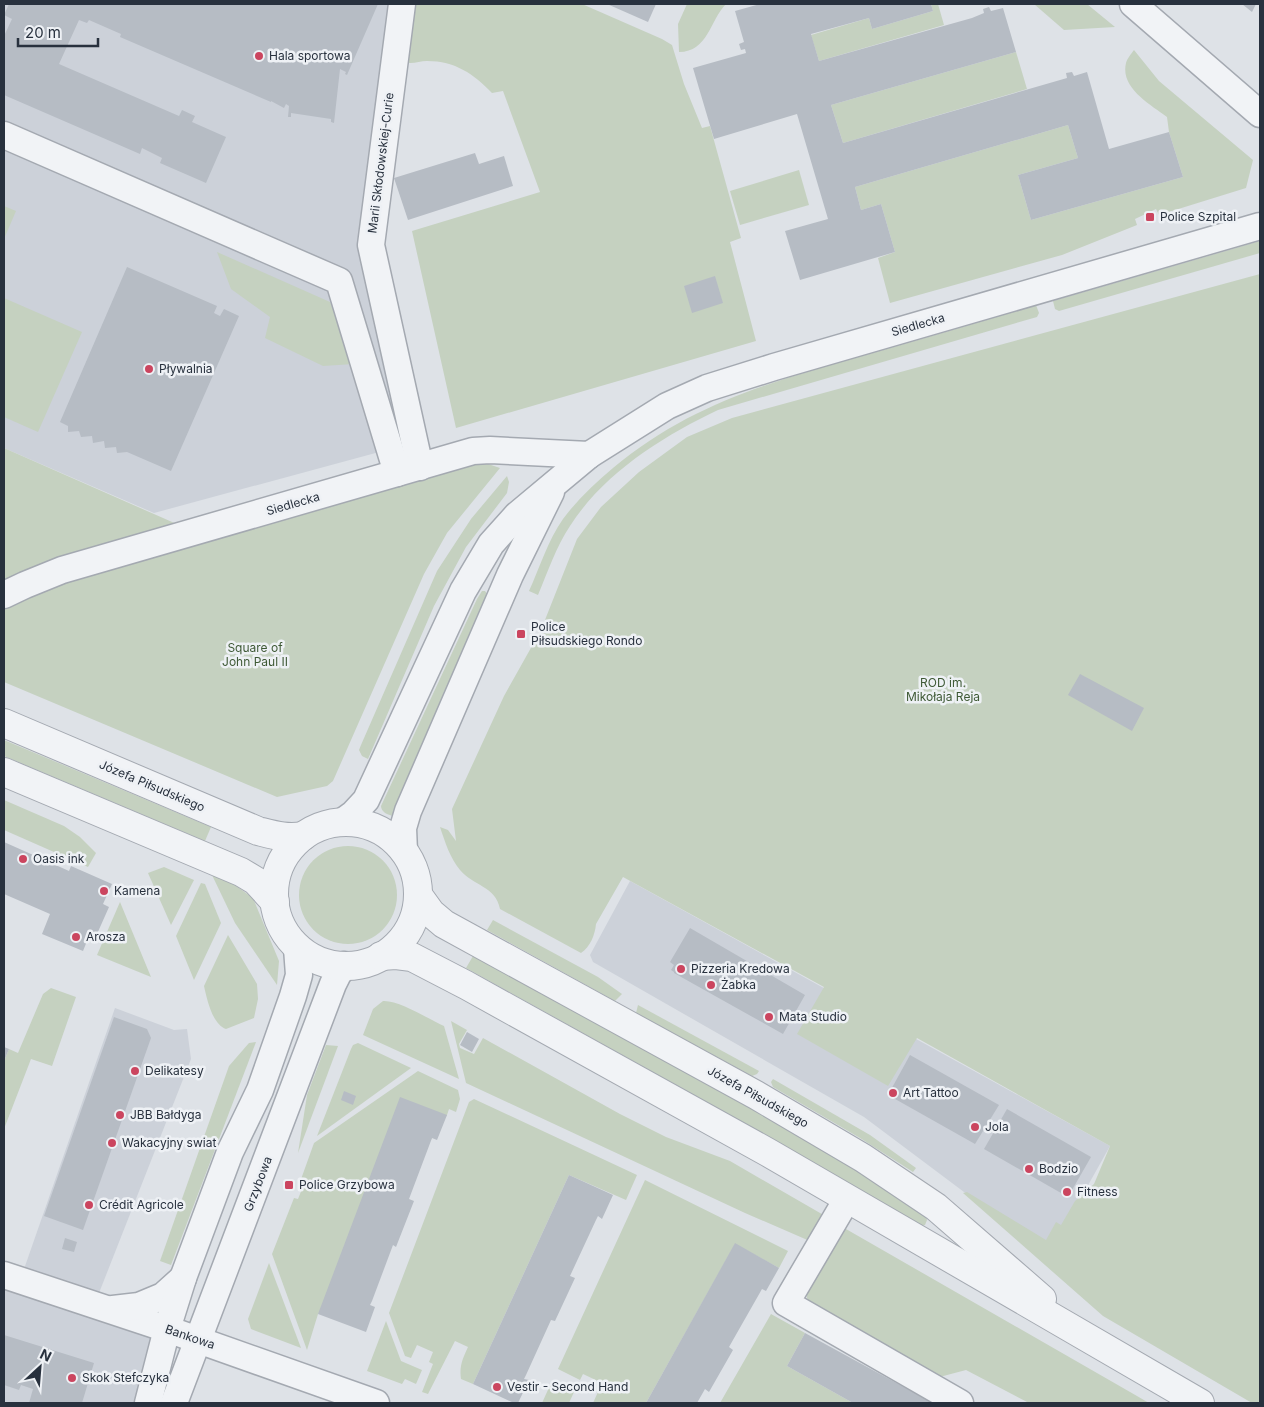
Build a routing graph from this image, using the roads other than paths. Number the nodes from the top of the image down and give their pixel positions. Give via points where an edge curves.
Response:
1 (402, 4) edge
2 (1133, 4) edge
3 (1260, 114) edge
4 (4, 135) edge
5 (1260, 226) edge
6 (589, 455) junction
7 (408, 470) junction
8 (556, 482) junction
9 (4, 595) edge
10 (4, 723) edge
11 (4, 772) edge
12 (342, 822) junction
13 (303, 836) junction
14 (404, 852) junction
15 (418, 895) junction
16 (275, 902) junction
17 (297, 948) junction
18 (381, 956) junction
19 (345, 965) junction
20 (846, 1199) junction
21 (4, 1275) edge
22 (183, 1278) junction
23 (112, 1310) junction
24 (167, 1329) junction
25 (1078, 1332) junction
26 (199, 1340) junction
27 (148, 1403) edge
28 (174, 1403) edge
29 (376, 1403) edge
30 (960, 1403) edge
31 (1200, 1403) edge

1 - 7 street, Marii Skłodowskiej-Curie via 371,245
2 - 3 street
4 - 7 street via 339,281
5 - 6 street, Siedlecka via 707,388 667,406
6 - 7 street, Siedlecka via 473,451
6 - 8 street, Siedlecka
7 - 9 street, Siedlecka via 62,570
8 - 12 street, Siedlecka via 517,514 492,544 463,591 366,800
8 - 14 street, Siedlecka via 510,575 408,811 403,828
10 - 13 street, Józefa Piłsudskiego via 258,830 280,837
11 - 16 street via 241,872 256,881
12 - 13 street
12 - 14 street via 380,831
13 - 16 street via 280,866 275,883
14 - 15 street via 416,879
15 - 18 street via 416,912 408,930
15 - 25 street, Józefa Piłsudskiego via 430,913 444,924 756,1095 887,1173 936,1207
16 - 17 street via 281,924
17 - 19 street via 326,963
17 - 22 street via 299,974 293,996 260,1090 230,1152
18 - 19 street via 364,963
18 - 20 street, Józefa Piłsudskiego via 412,957 429,964
19 - 26 street, Grzybowa via 330,992
20 - 25 street, Józefa Piłsudskiego
20 - 30 street via 786,1303
21 - 23 street, Bankowa
22 - 23 street via 163,1296 139,1306
22 - 24 street
23 - 24 street, Bankowa
24 - 26 street, Bankowa
24 - 27 street
25 - 31 street, Józefa Piłsudskiego
26 - 28 street, Grzybowa
26 - 29 street, Bankowa

